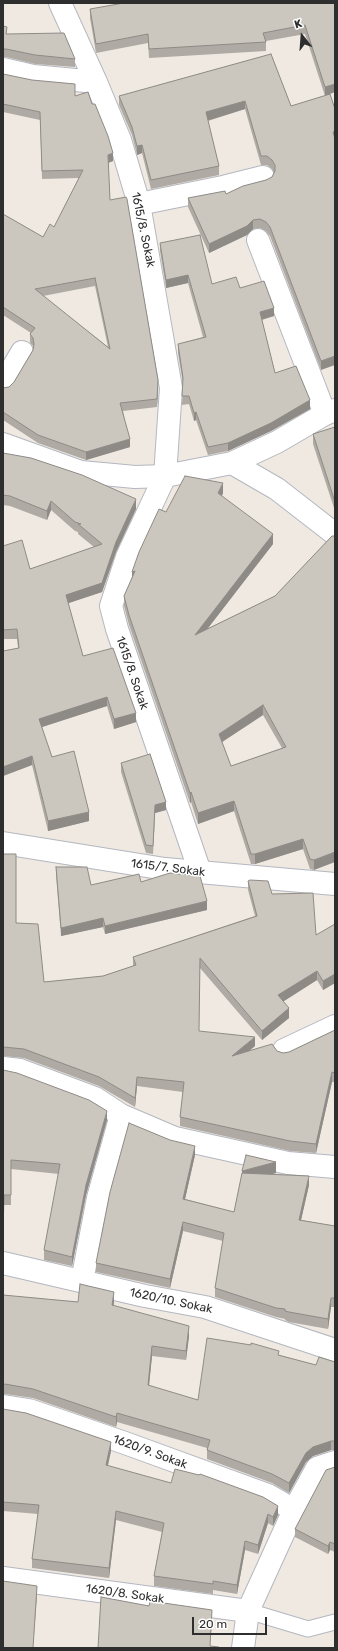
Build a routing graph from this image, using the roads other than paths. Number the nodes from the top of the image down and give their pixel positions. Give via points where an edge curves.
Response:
1 (59, 3) edge
2 (3, 69) edge
3 (96, 82) junction
4 (263, 177) dead end
5 (139, 204) junction
6 (258, 240) dead end
7 (22, 352) dead end
8 (3, 384) edge
9 (330, 412) edge
10 (3, 444) edge
11 (232, 463) junction
12 (165, 476) junction
13 (335, 534) edge
14 (3, 843) edge
15 (200, 872) junction
16 (335, 884) edge
17 (335, 1026) edge
18 (284, 1050) dead end
19 (3, 1068) edge
20 (121, 1115) junction
21 (335, 1167) edge
22 (3, 1263) edge
23 (82, 1282) junction
24 (335, 1350) edge
25 (3, 1406) edge
26 (335, 1462) edge
27 (294, 1510) junction
28 (3, 1578) edge
29 (248, 1611) junction
30 (335, 1622) edge
31 (243, 1648) edge

1 - 3 street, 1615/8. Sokak
2 - 3 street via 33,76
3 - 5 street, 1615/8. Sokak via 120,140
4 - 5 street
5 - 12 street, 1615/8. Sokak via 171,388
6 - 9 street
7 - 8 street
9 - 11 street via 277,442
10 - 12 street via 80,472 135,477
11 - 12 street
11 - 13 street via 277,489
12 - 15 street, 1615/8. Sokak via 128,557 112,606 117,629
14 - 15 street, 1615/7. Sokak via 165,869
15 - 16 street, 1615/7. Sokak
17 - 18 street
19 - 20 street via 20,1070 95,1098
20 - 21 street via 175,1138 288,1163
20 - 23 street via 98,1198
22 - 23 street, 1620/10. Sokak
23 - 24 street, 1620/10. Sokak via 206,1307
25 - 27 street, 1620/9. Sokak via 28,1410 125,1443 268,1495
26 - 27 street via 317,1468
27 - 29 street
28 - 29 street, 1620/8. Sokak
29 - 30 lane via 308,1629
29 - 31 street

